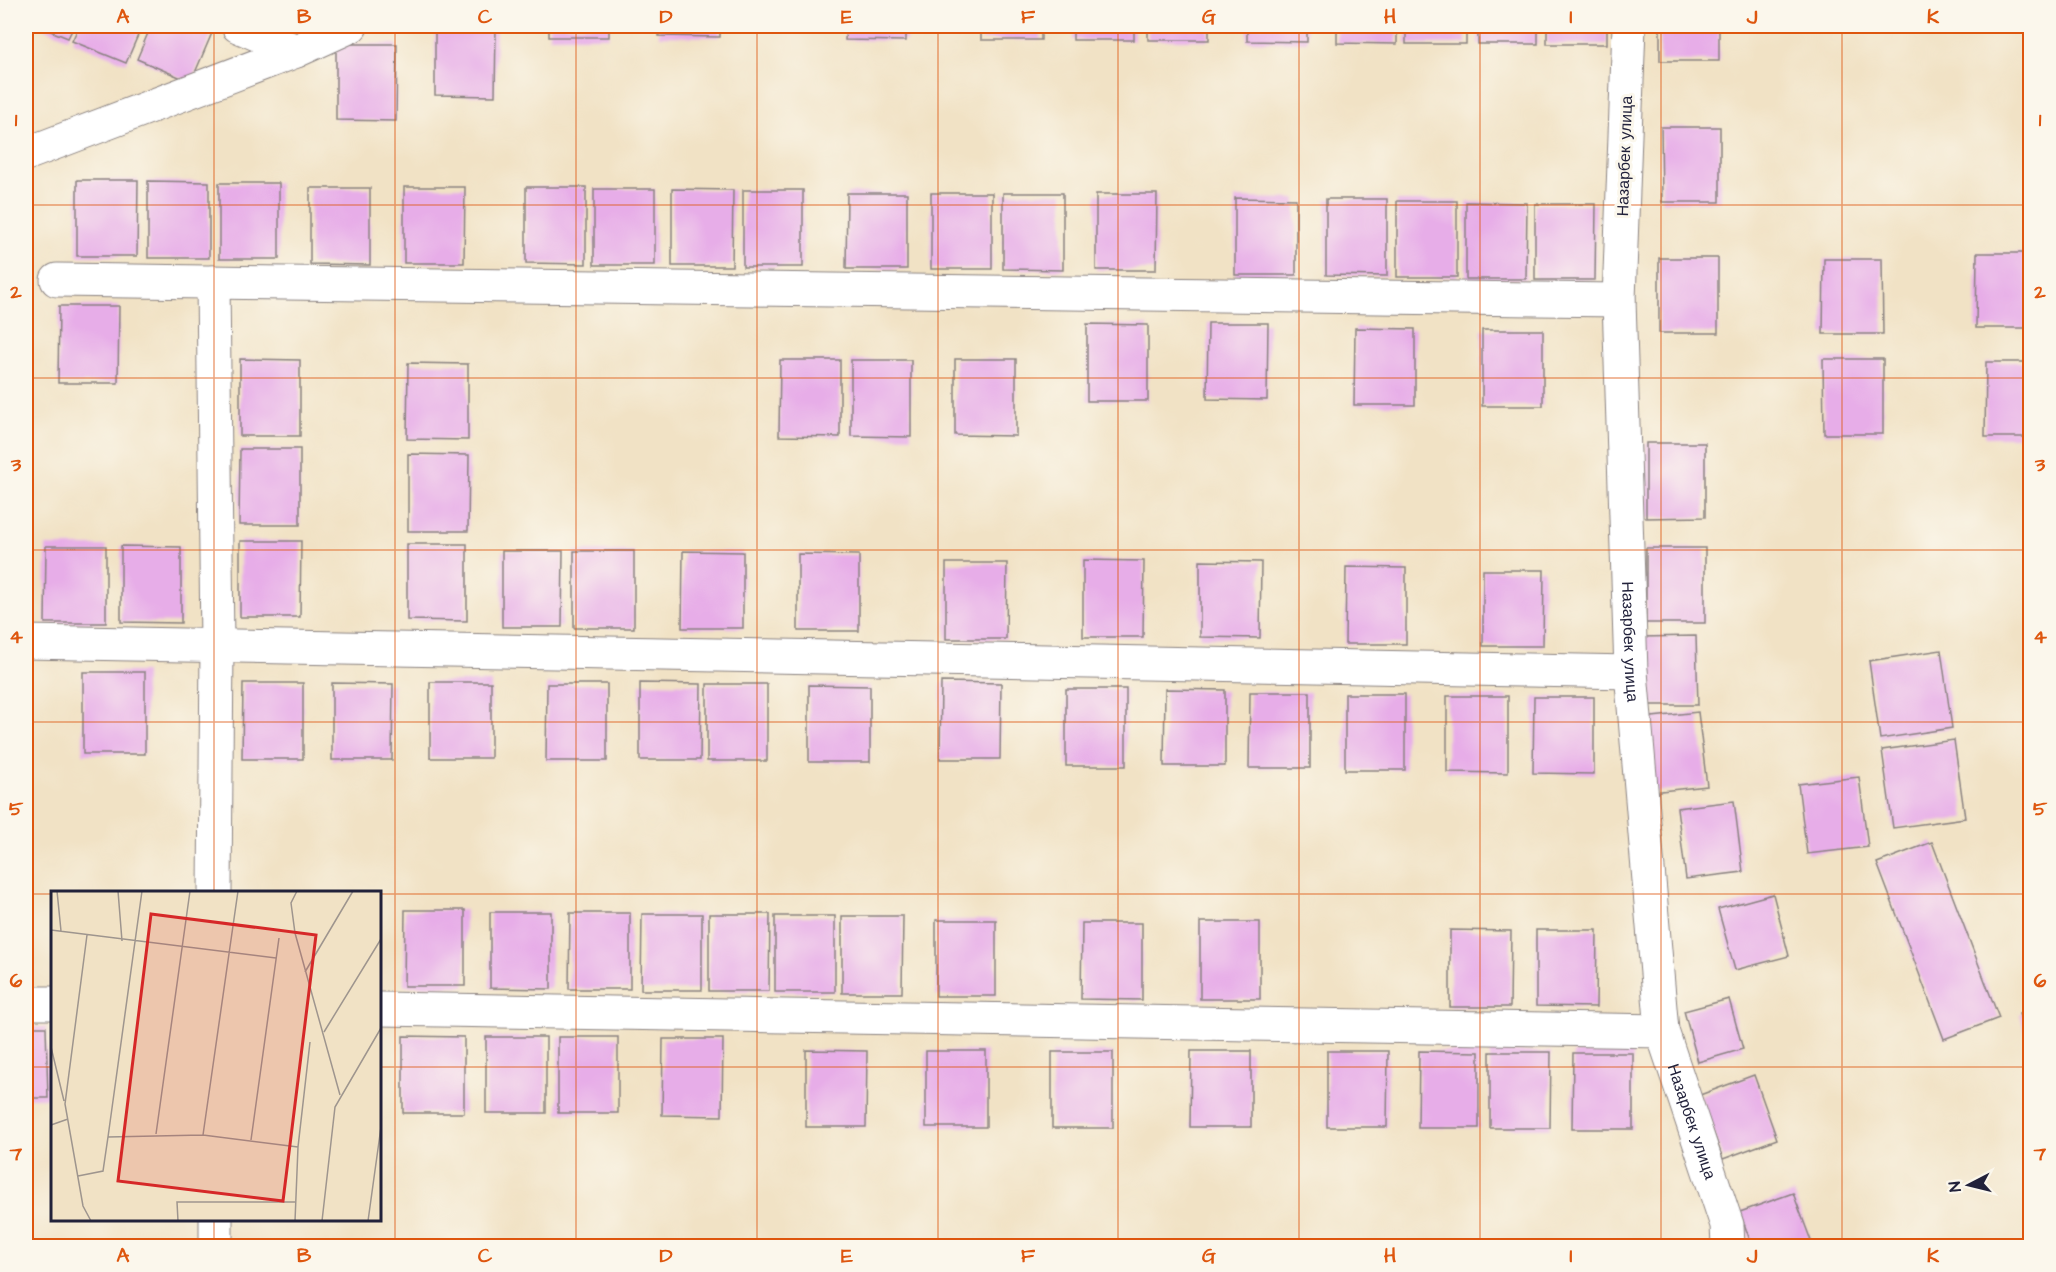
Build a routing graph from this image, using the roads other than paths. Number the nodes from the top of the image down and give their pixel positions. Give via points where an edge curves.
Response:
1 (238, 26) edge
2 (351, 26) edge
3 (1629, 26) edge
4 (296, 51) junction
5 (26, 154) edge
6 (57, 279) dead end
7 (213, 282) junction
8 (1619, 300) junction
9 (26, 642) edge
10 (217, 645) junction
11 (1631, 672) junction
12 (215, 891) edge
13 (26, 1003) edge
14 (51, 1003) edge
15 (381, 1009) edge
16 (1662, 1031) junction
17 (216, 1221) edge
18 (216, 1246) edge
19 (1728, 1246) edge

1 - 4 street
2 - 4 street
3 - 8 street, Назарбек улица
4 - 5 street
6 - 7 street
7 - 8 street
7 - 10 street
8 - 11 street, Назарбек улица
9 - 10 street
10 - 11 street
10 - 12 street
11 - 16 street, Назарбек улица
13 - 14 street
15 - 16 street
16 - 19 street, Назарбек улица via 1727,1225
17 - 18 street

